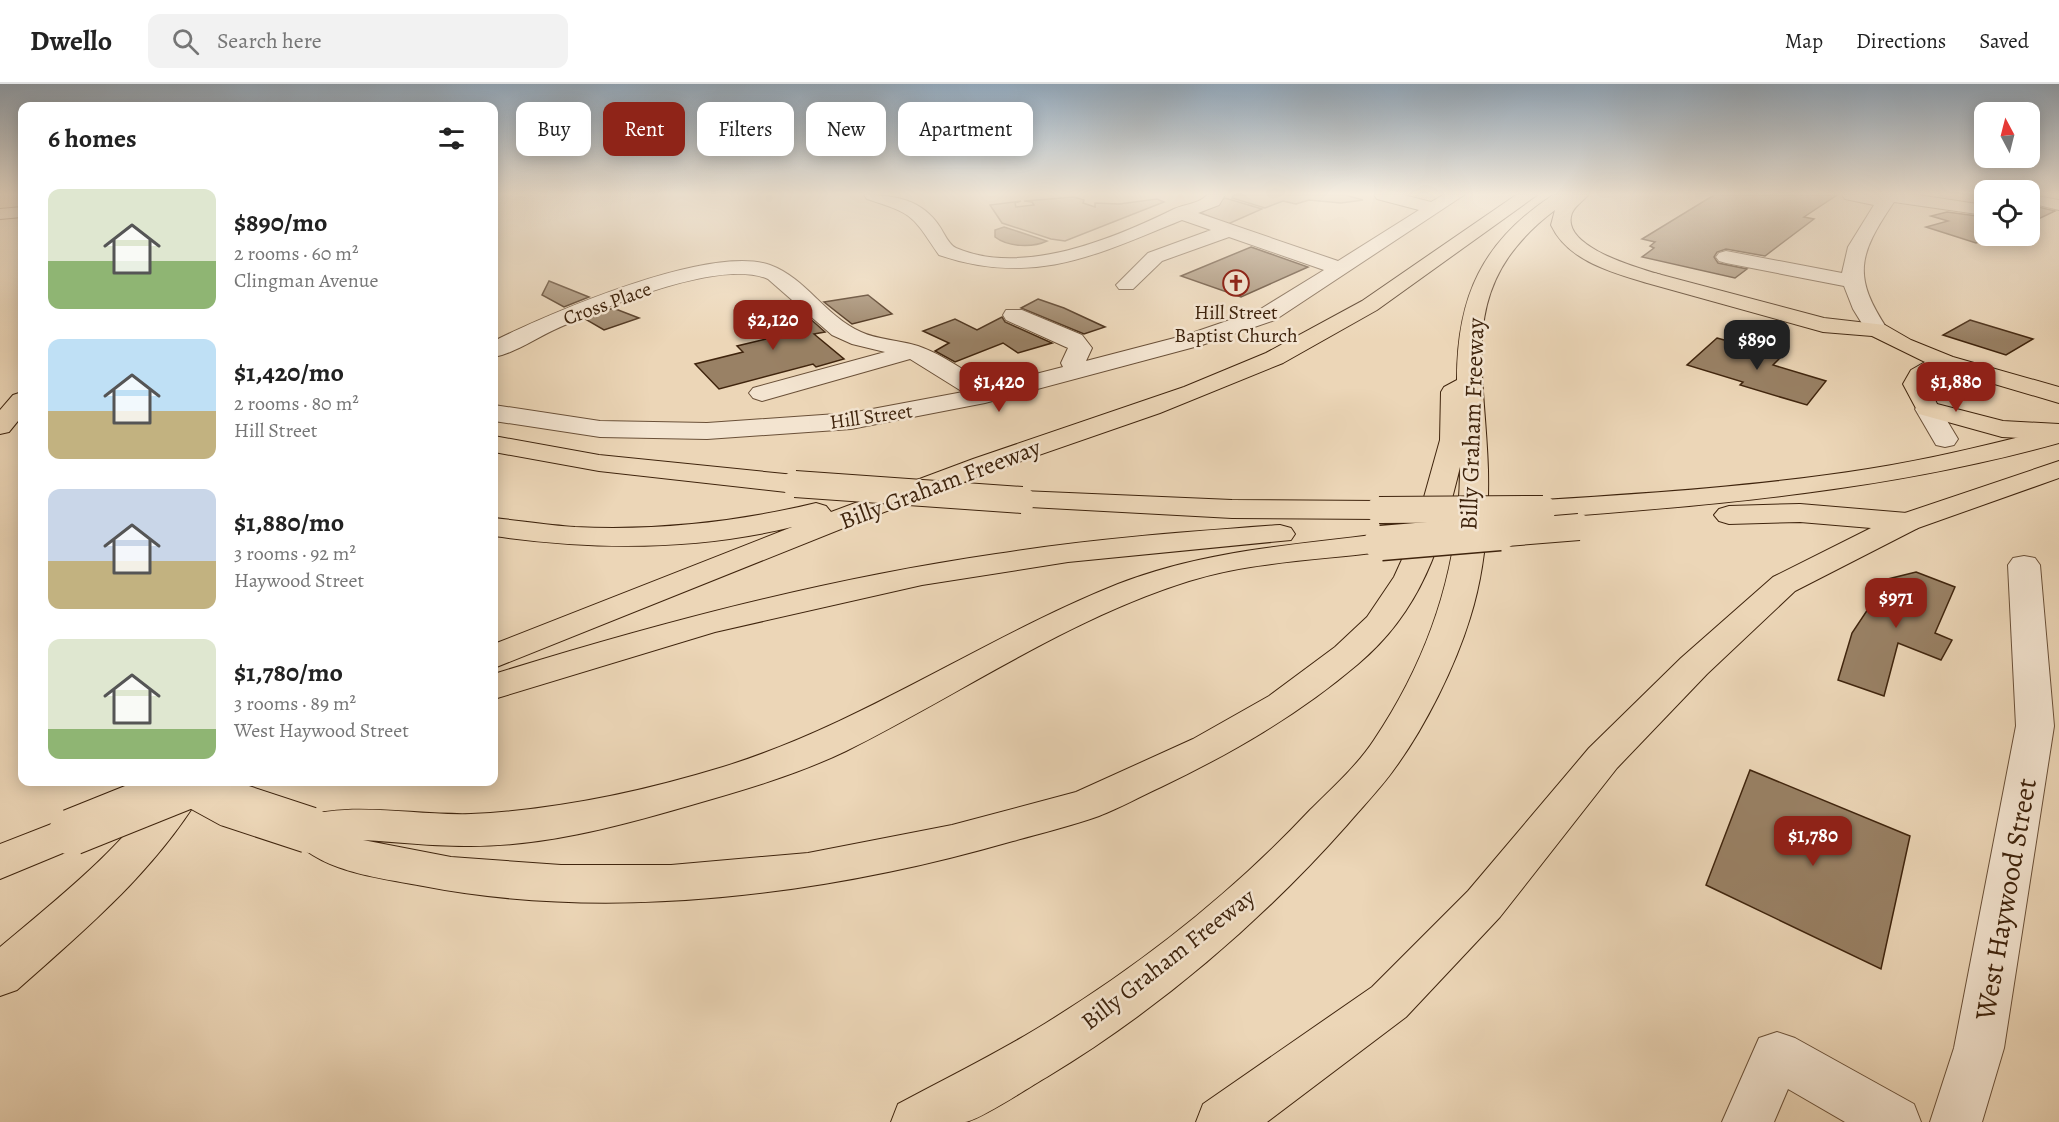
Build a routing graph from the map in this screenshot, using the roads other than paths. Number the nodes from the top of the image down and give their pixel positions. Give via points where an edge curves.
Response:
1 (941, 243) edge
2 (1106, 243) edge
3 (1192, 243) edge
4 (1268, 243) edge
5 (1379, 243) edge
6 (1462, 243) edge
7 (1508, 243) edge
8 (1574, 243) edge
9 (1859, 243) edge
10 (1726, 257) dead end
11 (1341, 269) junction
12 (1766, 280) dead end
13 (1126, 285) dead end
14 (1854, 290) junction
15 (1014, 315) dead end
16 (1877, 330) junction
17 (498, 342) edge
18 (912, 352) junction
19 (1945, 362) junction
20 (1078, 370) junction
21 (1470, 383) junction
22 (762, 393) dead end
23 (985, 395) junction
24 (2059, 395) edge
25 (18, 405) edge
26 (1928, 409) junction
27 (498, 414) edge
28 (0, 426) edge
29 (2059, 434) edge
30 (1945, 439) dead end
31 (498, 445) edge
32 (982, 466) junction
33 (2059, 470) edge
34 (1582, 516) junction
35 (1907, 522) junction
36 (1384, 526) junction
37 (498, 528) edge
38 (2024, 565) dead end
39 (498, 655) edge
40 (498, 686) edge
41 (2047, 730) edge
42 (185, 786) edge
43 (186, 786) edge
44 (196, 786) edge
45 (309, 830) junction
46 (0, 862) edge
47 (0, 975) edge
48 (917, 1122) edge
49 (1222, 1122) edge
50 (1748, 1122) edge
51 (1895, 1122) edge
52 (1956, 1122) edge

1 - 2 street via 946,251 970,259 1008,264 1065,258
3 - 13 street via 1155,257
4 - 11 street
5 - 11 street, Hill Street
6 - 32 main road, Billy Graham Freeway via 1371,306 1240,373
7 - 21 main road, Billy Graham Freeway via 1480,288 1473,317
8 - 16 main road via 1597,258 1653,279 1823,325
9 - 14 street via 1850,275
10 - 14 street
11 - 20 street, Hill Street via 1267,315 1241,326
12 - 14 street
14 - 16 street
15 - 20 street via 1074,340 1080,348 1073,363
16 - 19 main road
17 - 18 street, Cross Place via 681,276 708,269 760,269 784,280 851,336
18 - 22 street
18 - 23 street
19 - 24 main road
19 - 26 main road via 1915,381 1914,386
20 - 23 street, Hill Street
21 - 45 main road via 1453,392 1453,440 1429,533 1410,577 1379,625 1282,705 1207,749 1087,804 952,842 819,868 671,883 561,883 451,874 351,855
21 - 48 main road, Billy Graham Freeway via 1474,473 1460,594 1447,637 1386,753 1318,830 1230,916 1079,1029
23 - 27 street, Hill Street via 851,421 707,431 600,429
25 - 28 main road
26 - 29 main road via 2002,429
26 - 30 street
29 - 34 main road via 1948,465
31 - 36 main road, bridge via 599,463 795,484 1022,500 1222,508
32 - 37 main road via 937,473 852,502 744,528 668,537 601,539
32 - 39 main road, Billy Graham Freeway
33 - 35 main road
34 - 35 main road via 1760,513
34 - 36 main road, bridge
34 - 36 main road, bridge via 1544,509
35 - 49 main road via 1784,584 1694,666 1603,758 1484,904 1389,1002
36 - 40 main road via 1067,553 937,574 790,604
36 - 45 main road via 1181,573 1130,591 1063,621 830,742 721,782 631,807 540,825 467,830 357,824
38 - 41 street, West Haywood Street
41 - 52 street, West Haywood Street via 1979,1048
42 - 47 main road via 162,822 98,891
43 - 46 main road, bridge
44 - 45 main road, bridge via 230,804
50 - 51 street via 1777,1055

